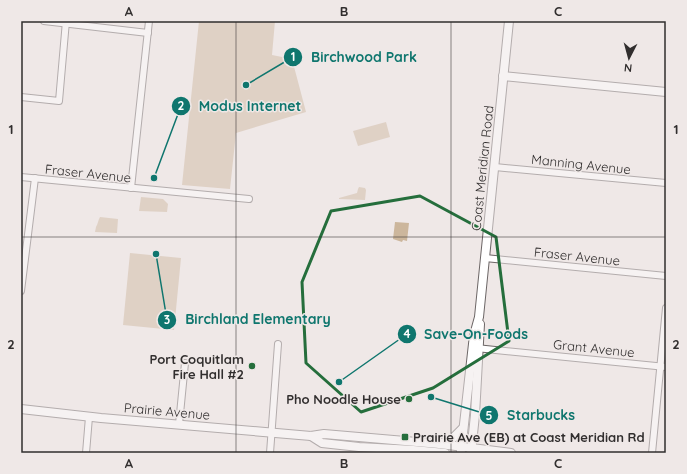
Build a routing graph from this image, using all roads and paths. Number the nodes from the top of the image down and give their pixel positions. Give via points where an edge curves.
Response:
1 (44, 21) edge
2 (150, 21) edge
3 (509, 21) edge
4 (66, 22) edge
5 (148, 33) junction
6 (504, 76) junction
7 (666, 92) edge
8 (21, 97) edge
9 (495, 167) junction
10 (21, 177) edge
11 (35, 178) junction
12 (666, 183) edge
13 (131, 188) junction
14 (249, 199) dead end
15 (485, 258) junction
16 (666, 276) edge
17 (21, 291) edge
18 (666, 308) edge
19 (278, 344) dead end
20 (476, 348) junction
21 (185, 363) dead end
22 (663, 366) edge
23 (21, 409) edge
24 (89, 417) junction
25 (179, 424) junction
26 (463, 428) junction
27 (272, 433) junction
28 (311, 436) junction
29 (440, 444) junction
30 (359, 450) edge
31 (461, 450) edge
32 (471, 451) edge
33 (86, 453) edge
34 (270, 453) edge
35 (445, 453) edge
36 (511, 453) edge
37 (652, 453) edge

1 - 4 street
2 - 5 street
3 - 6 main road, Coast Meridian Road
4 - 5 street
4 - 8 street via 59,101
5 - 13 street
6 - 7 main road
6 - 9 main road, Coast Meridian Road
9 - 12 street, Manning Avenue
9 - 15 main road, Coast Meridian Road
10 - 11 street, Fraser Avenue
11 - 13 street, Fraser Avenue
11 - 17 street
13 - 14 street, Fraser Avenue
15 - 16 street, Fraser Avenue
15 - 20 main road, Coast Meridian Road via 479,317 474,335
18 - 22 street
19 - 27 street
20 - 22 street, Grant Avenue
20 - 26 main road, Coast Meridian Road
20 - 32 main road, Coast Meridian Road via 475,415
21 - 25 street
22 - 37 street
23 - 24 main road, Prairie Avenue
24 - 25 main road, Prairie Avenue
24 - 33 street
25 - 27 main road, Prairie Avenue
26 - 29 main road
26 - 31 main road, Coast Meridian Road
27 - 28 main road, Prairie Avenue
27 - 34 street
28 - 29 main road, Prairie Avenue via 324,434
28 - 30 main road, Prairie Avenue via 322,443
29 - 31 main road, Prairie Avenue
30 - 35 main road, Prairie Avenue
31 - 32 main road, Prairie Avenue
32 - 36 main road, Prairie Avenue

